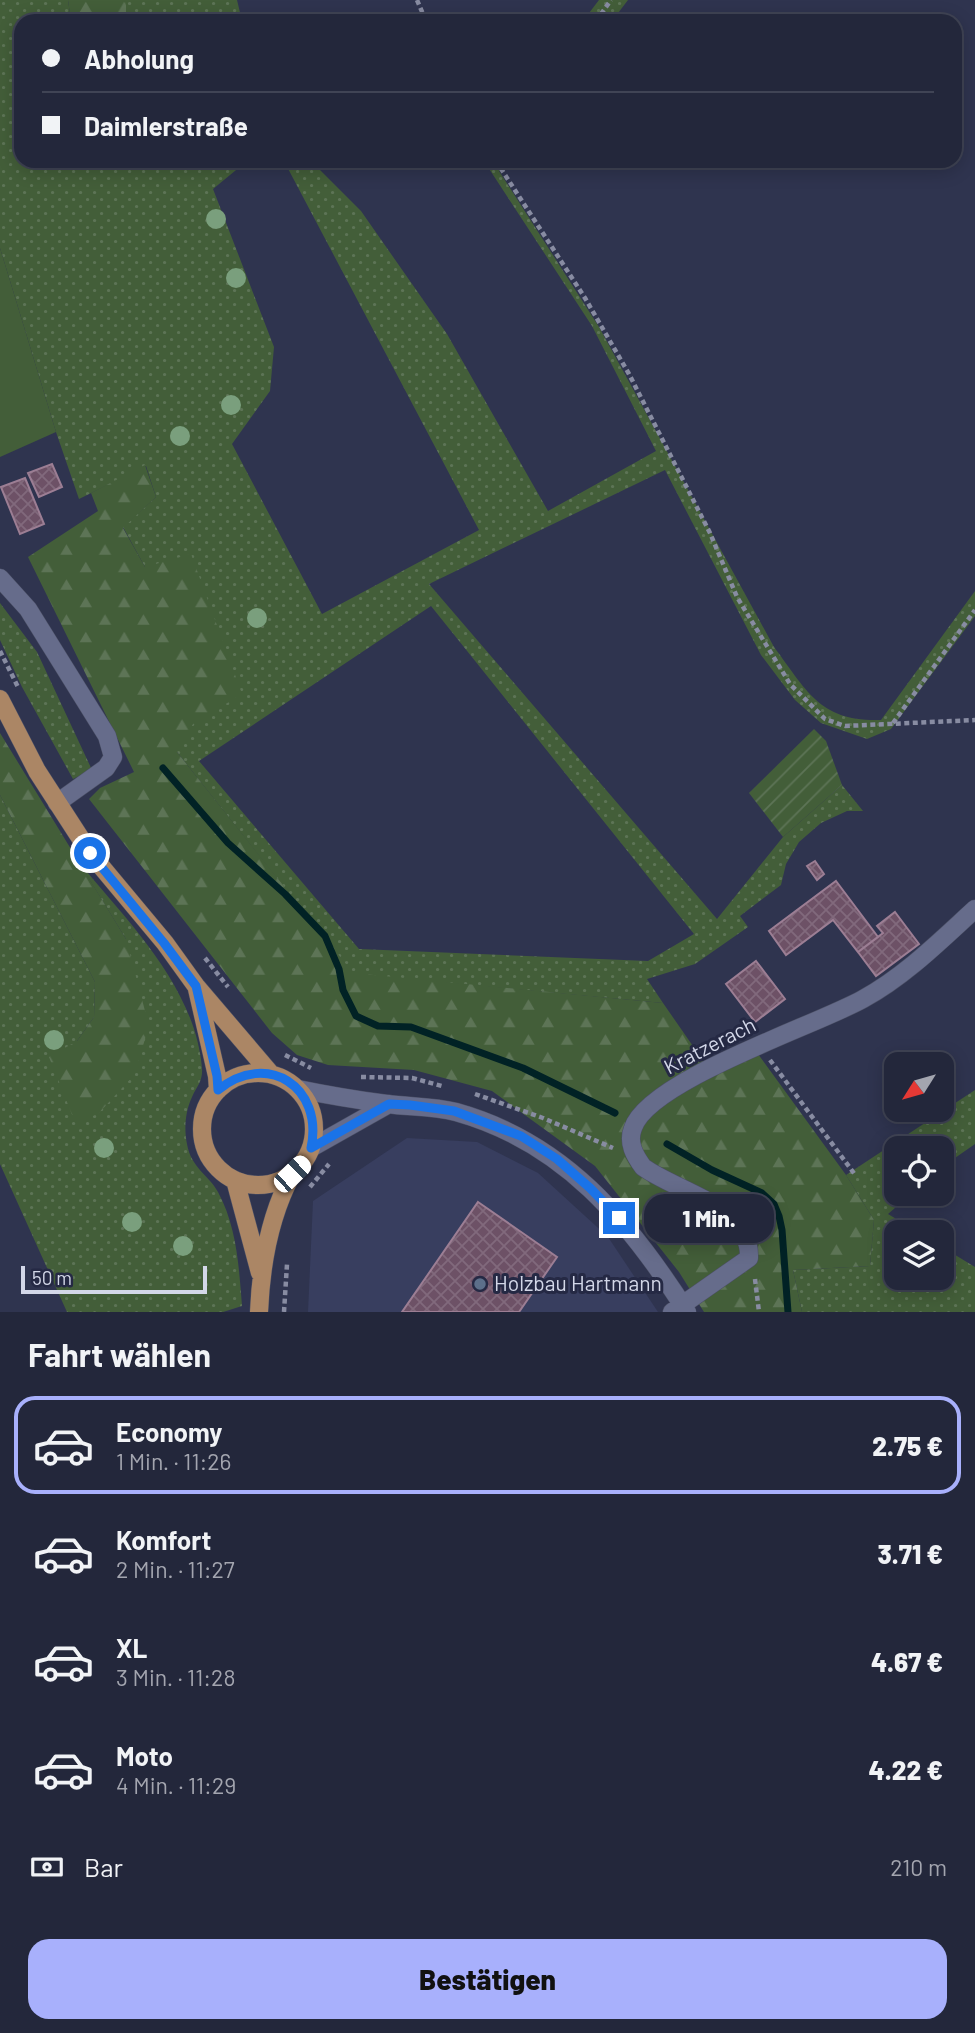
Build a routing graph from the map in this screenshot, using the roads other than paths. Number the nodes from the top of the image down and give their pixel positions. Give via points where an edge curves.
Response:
1 (0, 579) edge
2 (0, 699) edge
3 (57, 803) junction
4 (975, 909) edge
5 (196, 986) junction
6 (271, 1074) junction
7 (298, 1089) junction
8 (218, 1090) junction
9 (389, 1104) junction
10 (311, 1148) junction
11 (292, 1174) junction
12 (235, 1180) junction
13 (261, 1277) junction
14 (680, 1309) edge
15 (259, 1312) edge

1 - 3 street via 28,609 107,736 113,757 106,768
2 - 3 main road
3 - 5 main road via 90,853
4 - 14 street, Kratzerach via 927,954 862,1000 705,1071 660,1098 637,1120 631,1141 643,1167 736,1220 750,1244 749,1258
5 - 6 main road
5 - 8 main road
6 - 7 main road
6 - 8 main road via 240,1075
7 - 9 street
7 - 10 main road via 313,1116
8 - 12 main road via 205,1112 203,1139 214,1163
9 - 10 street
9 - 14 street via 454,1111 521,1136 557,1159 619,1218 652,1260
10 - 11 main road
11 - 12 main road via 260,1185
11 - 13 main road via 271,1226
12 - 13 main road
13 - 15 main road

